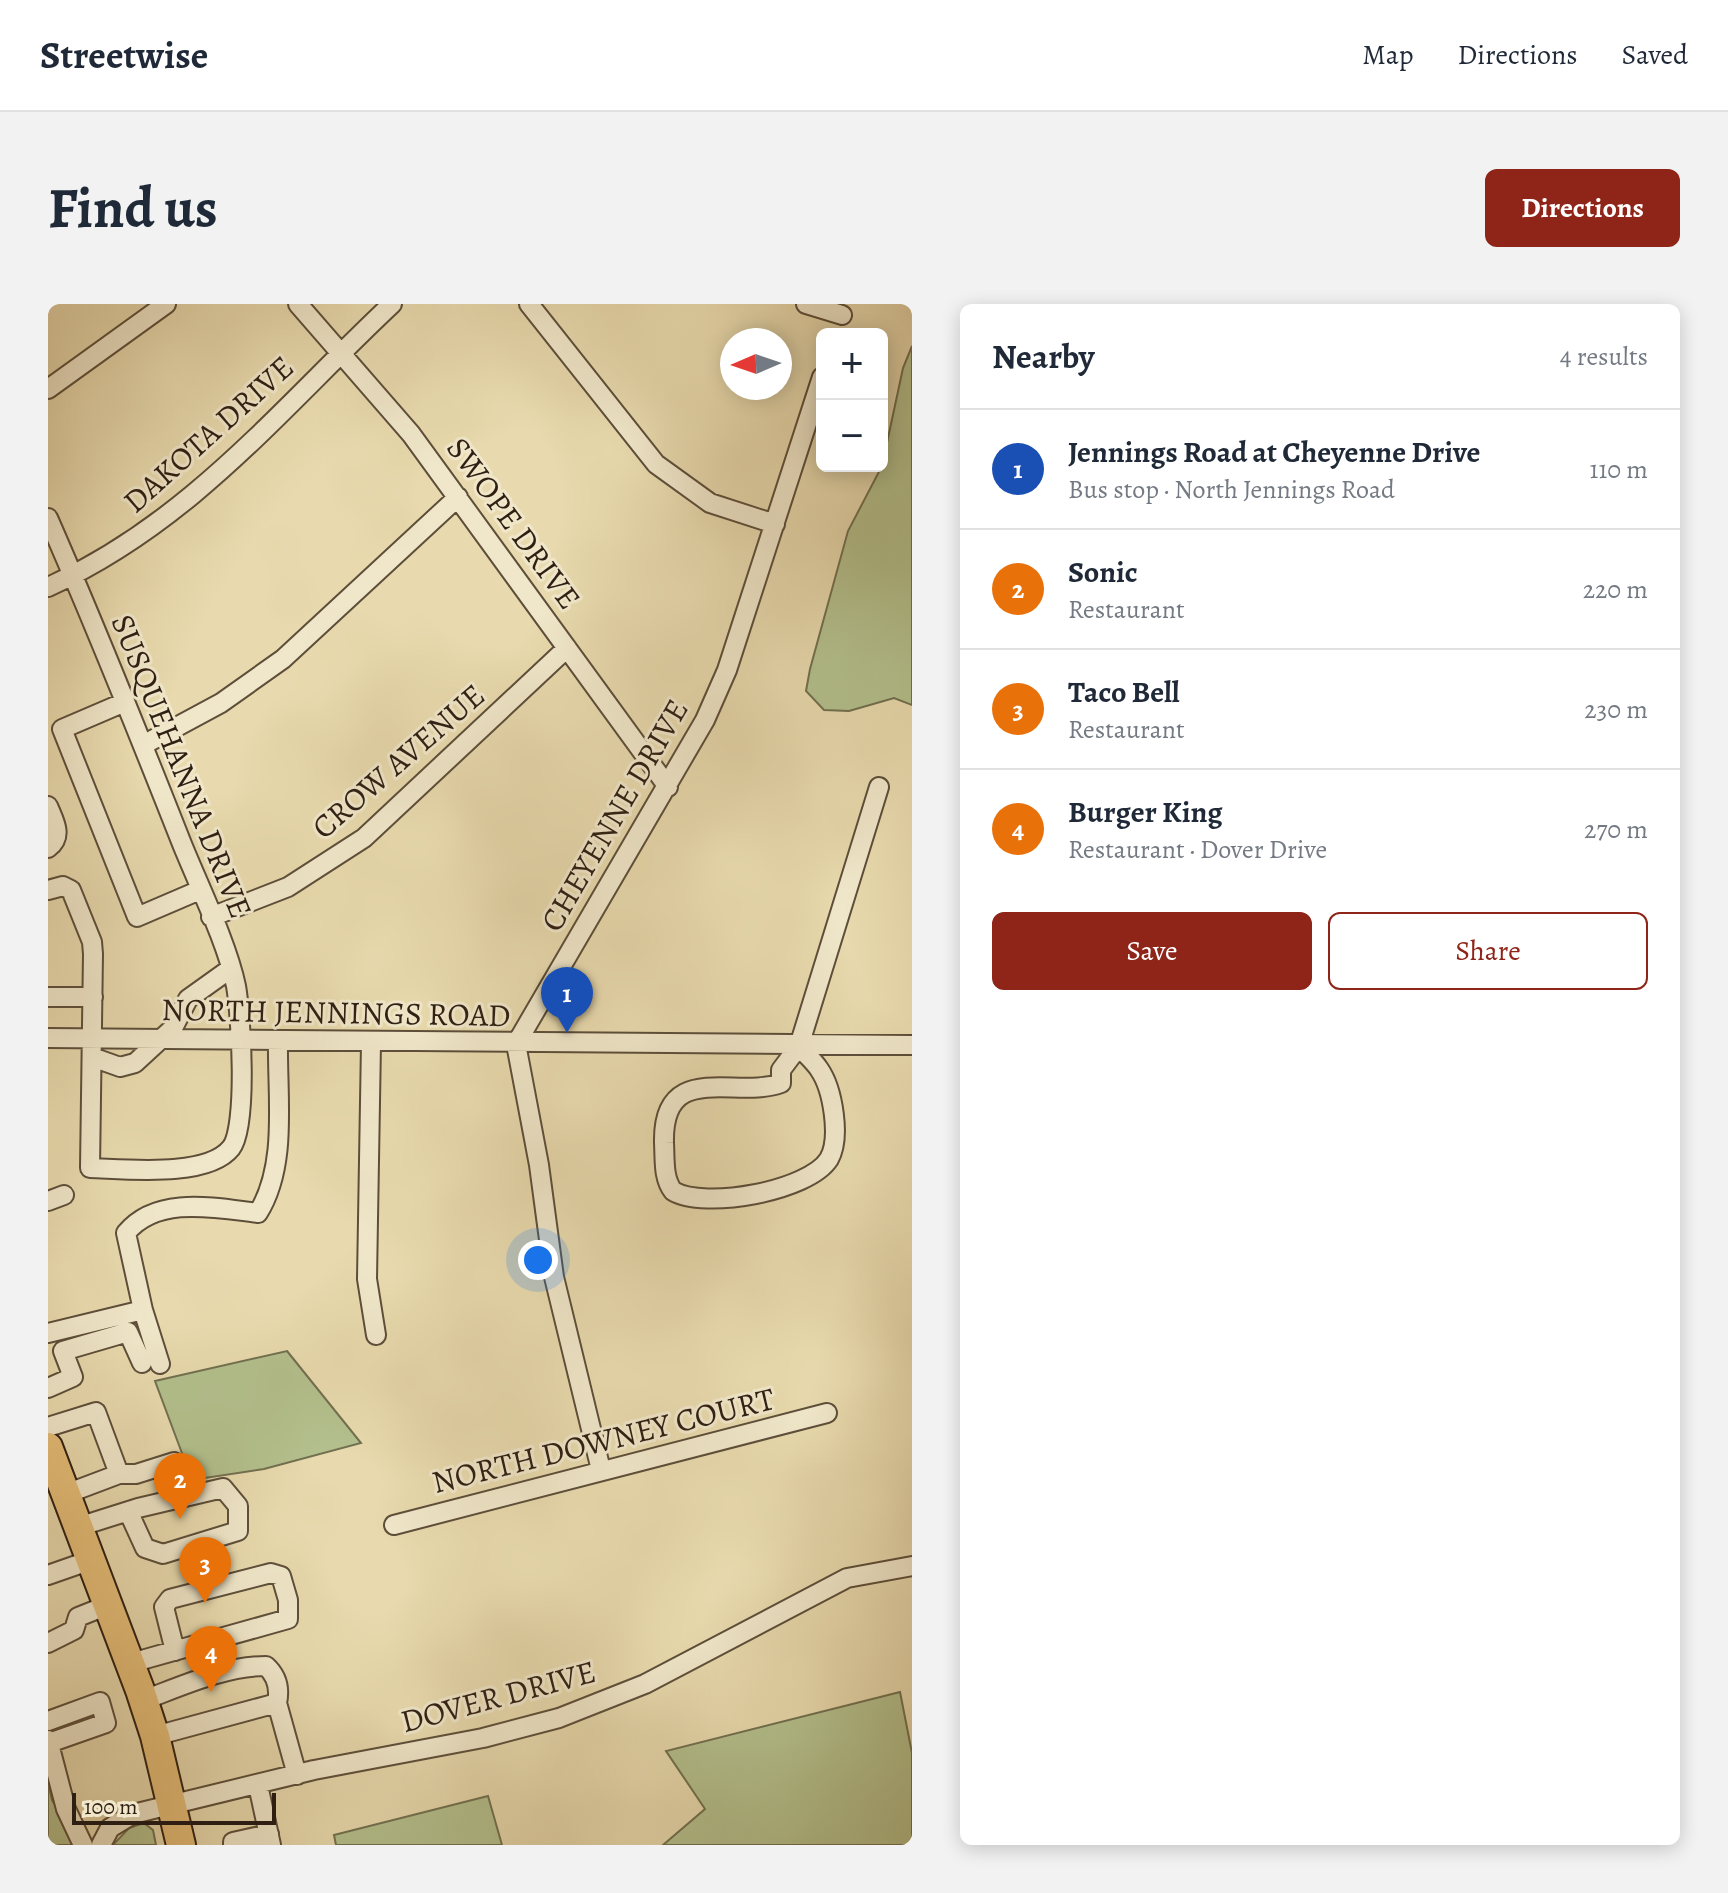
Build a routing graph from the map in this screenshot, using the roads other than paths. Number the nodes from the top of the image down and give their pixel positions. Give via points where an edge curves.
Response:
1 (166, 304) edge
2 (298, 304) edge
3 (392, 304) edge
4 (529, 304) edge
5 (806, 304) edge
6 (844, 309) edge
7 (341, 352) junction
8 (48, 389) edge
9 (816, 396) edge
10 (458, 497) junction
11 (48, 518) edge
12 (775, 524) junction
13 (73, 575) junction
14 (48, 587) edge
15 (567, 648) junction
16 (125, 702) junction
17 (143, 745) junction
18 (668, 787) junction
19 (879, 787) dead end
20 (48, 806) edge
21 (48, 848) edge
22 (48, 890) edge
23 (200, 890) junction
24 (211, 917) junction
25 (230, 969) junction
26 (48, 997) edge
27 (93, 997) junction
28 (48, 1038) edge
29 (158, 1040) junction
30 (242, 1041) junction
31 (278, 1042) junction
32 (371, 1043) junction
33 (516, 1044) junction
34 (912, 1045) edge
35 (799, 1046) junction
36 (92, 1048) junction
37 (143, 1310) junction
38 (48, 1333) edge
39 (376, 1335) dead end
40 (48, 1388) edge
41 (827, 1413) dead end
42 (48, 1427) edge
43 (48, 1448) edge
44 (174, 1462) dead end
45 (601, 1470) junction
46 (119, 1474) junction
47 (66, 1494) junction
48 (129, 1513) junction
49 (394, 1525) dead end
50 (78, 1527) junction
51 (91, 1560) junction
52 (912, 1566) edge
53 (48, 1575) edge
54 (108, 1605) junction
55 (48, 1643) edge
56 (175, 1651) junction
57 (131, 1663) junction
58 (144, 1700) junction
59 (277, 1703) junction
60 (48, 1721) edge
61 (155, 1736) junction
62 (48, 1741) edge
63 (297, 1775) junction
64 (258, 1785) junction
65 (172, 1805) junction
66 (270, 1840) edge
67 (83, 1845) edge
68 (101, 1845) edge
69 (181, 1845) edge
70 (233, 1845) edge

1 - 8 street
2 - 7 street, SWOPE DRIVE
3 - 7 street, DAKOTA DRIVE
4 - 12 street via 656,464 710,503
5 - 6 street
7 - 10 street, SWOPE DRIVE
7 - 13 street, DAKOTA DRIVE via 191,499 138,539
9 - 12 street, CHEYENNE DRIVE
10 - 15 street, SWOPE DRIVE
10 - 17 street via 283,659 221,703
11 - 13 street, SUSQUEHANNA DRIVE
12 - 18 street, CHEYENNE DRIVE via 727,670
13 - 14 street, DAKOTA DRIVE
13 - 16 street, SUSQUEHANNA DRIVE
15 - 18 street, SWOPE DRIVE
15 - 24 street, CROW AVENUE via 364,838 288,887
16 - 17 street, SUSQUEHANNA DRIVE
16 - 23 street via 62,729 137,917
17 - 23 street, SUSQUEHANNA DRIVE
18 - 33 street, CHEYENNE DRIVE
19 - 35 street
20 - 21 street via 58,832
22 - 27 street via 71,890 92,942
23 - 24 street, SUSQUEHANNA DRIVE
24 - 25 street, SUSQUEHANNA DRIVE
25 - 29 street via 188,999 173,1028
25 - 30 street, SUSQUEHANNA DRIVE
26 - 27 street
27 - 36 street
28 - 36 street, NORTH JENNINGS ROAD
29 - 30 street, NORTH JENNINGS ROAD
29 - 36 street, NORTH JENNINGS ROAD
29 - 36 street via 148,1054 120,1067
30 - 31 street, NORTH JENNINGS ROAD
30 - 36 street, SUSQUEHANNA DRIVE via 238,1132 231,1148 212,1162 192,1167 90,1168
31 - 32 street, NORTH JENNINGS ROAD
31 - 37 street via 276,1164 268,1196 258,1213 193,1205 135,1222 126,1233
32 - 33 street, NORTH JENNINGS ROAD
32 - 39 street via 367,1279
33 - 35 street, NORTH JENNINGS ROAD
33 - 45 street via 554,1277
34 - 35 street, NORTH JENNINGS ROAD
35 - 35 street via 781,1070 781,1083 769,1088 711,1085 669,1108 665,1170 673,1191 686,1198 737,1198 813,1176 829,1159 834,1128 827,1089 821,1071
37 - 38 street
37 - 40 street via 151,1363 128,1332 108,1336 63,1351 73,1377
41 - 45 street, NORTH DOWNEY COURT
42 - 46 street via 96,1412
43 - 47 highway
44 - 46 street
45 - 49 street, NORTH DOWNEY COURT
46 - 47 street
47 - 50 highway
48 - 48 street via 145,1548 163,1554 238,1531 238,1506 223,1488
48 - 50 street
50 - 51 highway
51 - 53 street
51 - 54 highway
52 - 63 street, DOVER DRIVE via 847,1578 645,1684 559,1718
54 - 55 street via 78,1617 74,1630
54 - 57 highway
56 - 56 street via 288,1619 281,1576 271,1573 170,1599 164,1614
56 - 57 street
57 - 58 highway
58 - 59 street via 214,1675 266,1666 279,1693
58 - 61 highway
59 - 61 street
59 - 63 street
60 - 62 street via 100,1702 106,1723
61 - 65 highway
62 - 67 street via 66,1809
63 - 64 street, DOVER DRIVE
64 - 65 street, DOVER DRIVE
64 - 66 street
65 - 68 street, DOVER DRIVE via 133,1814 110,1828
65 - 69 highway
66 - 70 street

